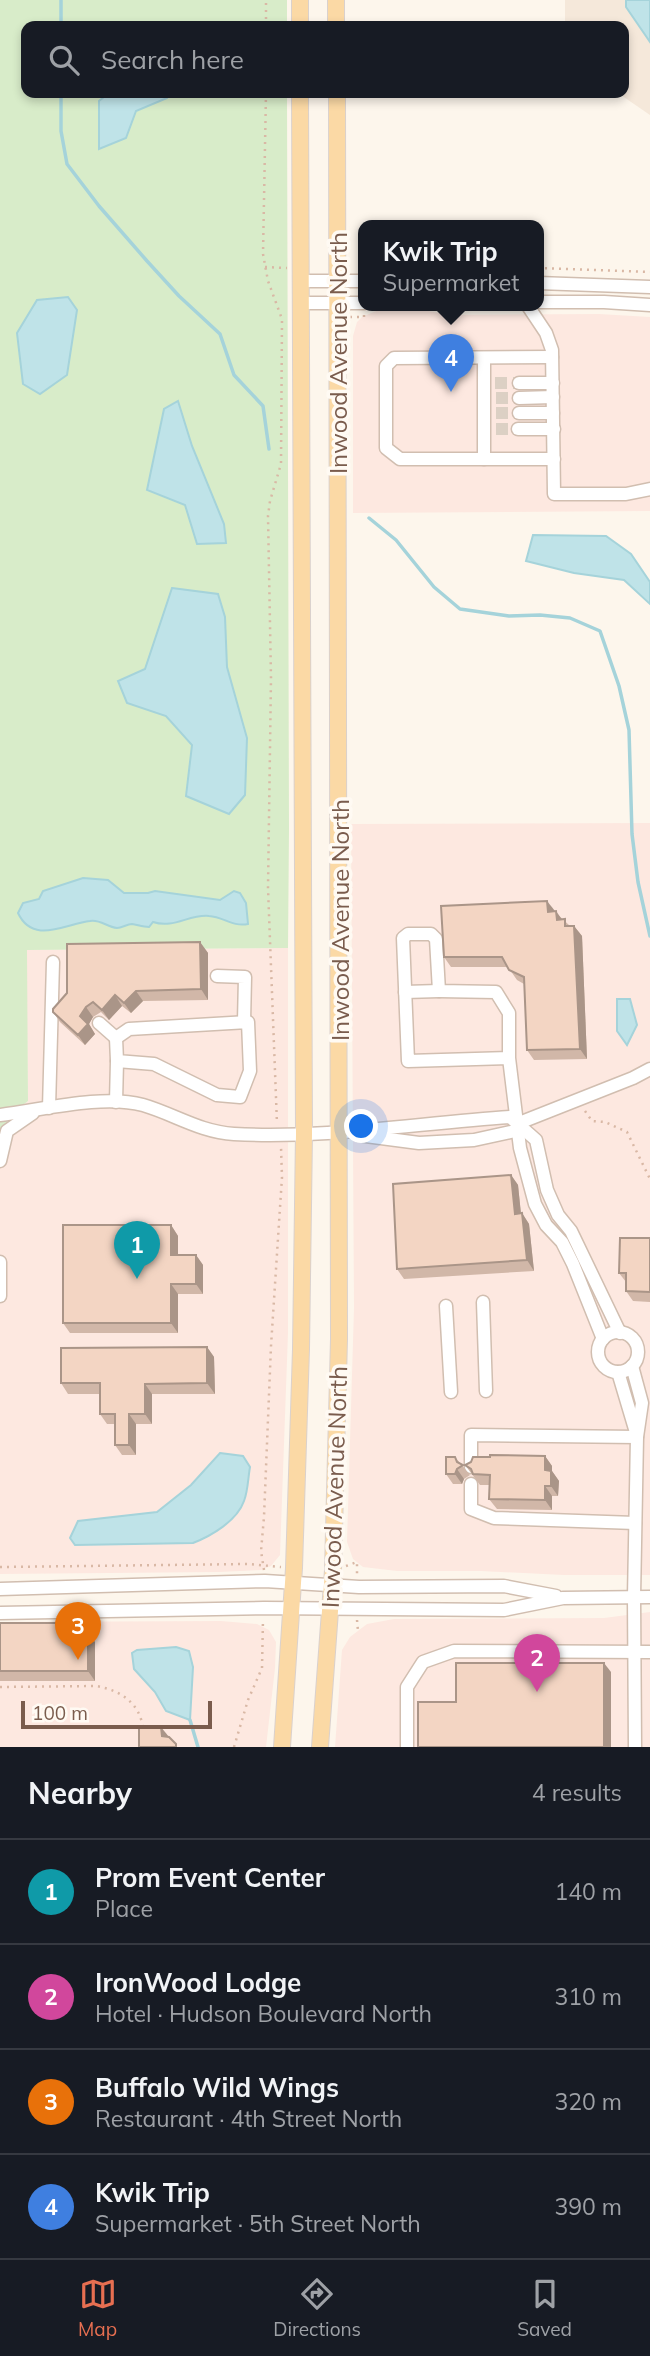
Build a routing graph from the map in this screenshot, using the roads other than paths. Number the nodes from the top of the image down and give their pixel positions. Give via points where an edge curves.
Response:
1 (300, 0) edge
2 (336, 0) edge
3 (300, 21) edge
4 (336, 21) edge
5 (300, 98) edge
6 (337, 98) edge
7 (300, 281) junction
8 (338, 281) junction
9 (358, 281) edge
10 (544, 284) edge
11 (650, 288) edge
12 (544, 302) edge
13 (300, 303) junction
14 (338, 303) junction
15 (358, 303) edge
16 (650, 305) edge
17 (531, 311) edge
18 (552, 353) junction
19 (484, 358) junction
20 (519, 383) tunnel mouth
21 (553, 383) junction
22 (554, 397) junction
23 (519, 398) tunnel mouth
24 (519, 413) tunnel mouth
25 (554, 413) junction
26 (518, 429) tunnel mouth
27 (554, 429) junction
28 (484, 459) junction
29 (554, 459) junction
30 (650, 489) edge
31 (53, 962) dead end
32 (217, 976) dead end
33 (439, 990) junction
34 (405, 992) junction
35 (244, 1022) junction
36 (99, 1023) edge
37 (116, 1038) junction
38 (509, 1058) junction
39 (117, 1061) junction
40 (650, 1069) edge
41 (116, 1102) junction
42 (43, 1109) junction
43 (0, 1115) edge
44 (519, 1123) junction
45 (340, 1133) junction
46 (304, 1134) junction
47 (0, 1161) edge
48 (0, 1262) edge
49 (0, 1296) edge
50 (483, 1302) dead end
51 (446, 1306) dead end
52 (620, 1333) junction
53 (603, 1339) junction
54 (632, 1366) junction
55 (618, 1372) junction
56 (486, 1391) dead end
57 (451, 1392) dead end
58 (637, 1437) junction
59 (471, 1467) edge
60 (471, 1484) edge
61 (635, 1523) junction
62 (293, 1575) junction
63 (333, 1577) junction
64 (0, 1588) edge
65 (634, 1597) junction
66 (650, 1597) edge
67 (563, 1598) junction
68 (291, 1608) junction
69 (329, 1609) junction
70 (0, 1613) edge
71 (634, 1651) junction
72 (650, 1652) edge
73 (282, 1747) edge
74 (320, 1747) edge
75 (407, 1747) edge
76 (635, 1747) edge

1 - 3 main road
2 - 4 main road
5 - 7 main road, Inwood Avenue North
6 - 8 main road, Inwood Avenue North
7 - 8 street
7 - 13 main road, Inwood Avenue North
8 - 9 street
8 - 14 main road, Inwood Avenue North
10 - 11 street
12 - 16 street
13 - 14 street
13 - 46 main road, Inwood Avenue North
14 - 15 street
14 - 45 main road, Inwood Avenue North
17 - 18 street
18 - 19 street
18 - 21 street
19 - 28 street via 490,383 490,429
19 - 28 street via 394,358 386,366 386,448 400,459
20 - 21 street
21 - 22 street
22 - 23 street
22 - 25 street
24 - 25 street
25 - 27 street
26 - 27 street
27 - 29 street
28 - 29 street
29 - 30 street via 554,494
31 - 42 street
32 - 35 street via 244,977
33 - 34 street
33 - 34 street via 436,939 431,934 408,934 403,938
33 - 38 street via 496,992 509,1013
34 - 38 street via 408,1061
35 - 37 street via 129,1029
35 - 39 street via 248,1022 250,1071 240,1097 217,1095 154,1064
36 - 37 street
37 - 39 street
38 - 44 street
39 - 41 street
40 - 44 street
41 - 42 street
41 - 46 street via 142,1105 208,1130
42 - 43 street
42 - 47 street via 7,1131
44 - 45 street via 510,1117
44 - 45 street via 515,1131 474,1140 419,1143
44 - 52 street via 537,1140 547,1190
44 - 53 street via 520,1148 535,1204 562,1242
45 - 46 street
45 - 63 main road, Inwood Avenue North
46 - 62 main road, Inwood Avenue North
48 - 49 street
50 - 56 street
51 - 57 street
52 - 53 street
52 - 54 street via 637,1346
53 - 55 street via 598,1350 601,1363
54 - 55 street
54 - 58 street via 642,1404
55 - 58 street
58 - 59 street via 471,1435
58 - 61 street
60 - 61 street via 471,1508 494,1518
61 - 65 street
62 - 63 street
62 - 64 street via 265,1581
62 - 68 main road, Inwood Avenue North
63 - 67 street via 504,1586
63 - 69 main road, Inwood Avenue North
65 - 66 street
65 - 67 street
65 - 71 street
67 - 69 street via 504,1610
68 - 69 street
68 - 70 street
68 - 73 main road, Inwood Avenue North
69 - 74 main road, Inwood Avenue North
71 - 72 street
71 - 75 street via 454,1651 423,1662 407,1687
71 - 76 street

